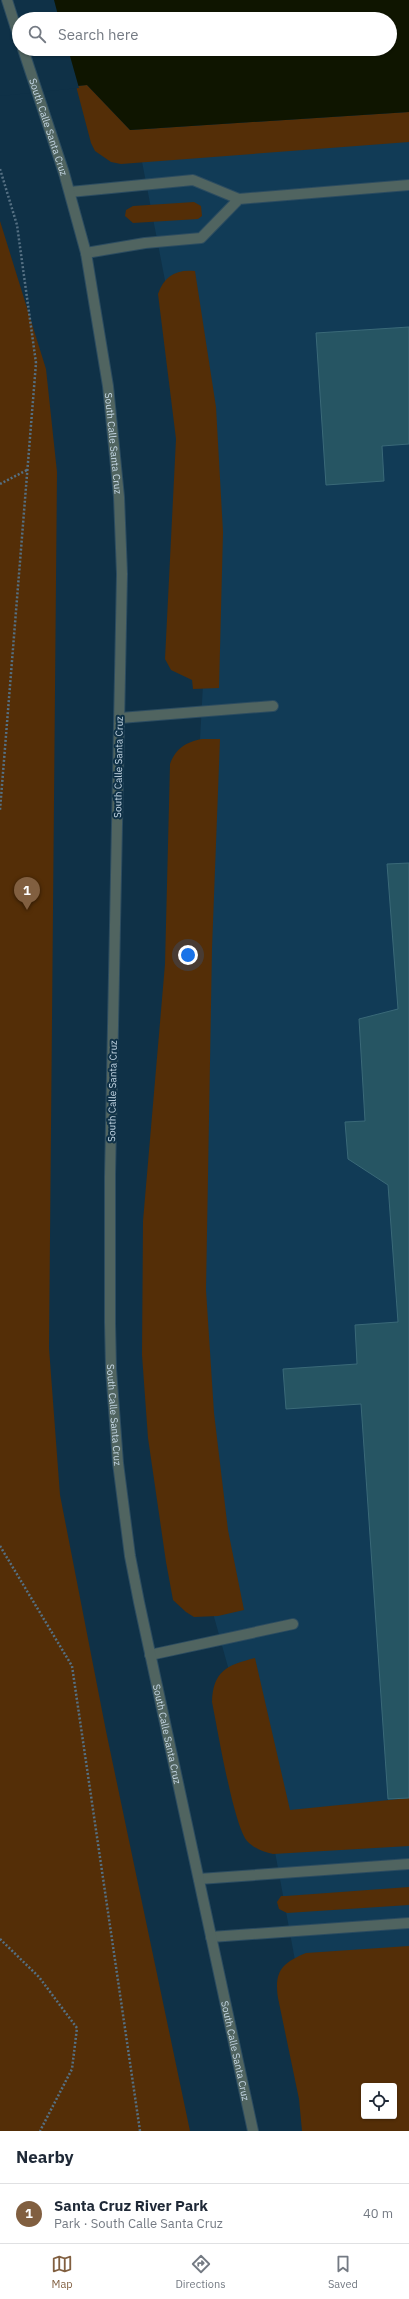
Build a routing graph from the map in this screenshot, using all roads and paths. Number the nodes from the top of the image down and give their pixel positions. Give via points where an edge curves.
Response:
1 (7, 0) edge
2 (12, 16) edge
3 (24, 56) edge
4 (0, 169) edge
5 (409, 185) edge
6 (70, 192) junction
7 (239, 199) junction
8 (86, 253) junction
9 (28, 470) junction
10 (0, 484) edge
11 (273, 706) dead end
12 (120, 718) junction
13 (0, 810) edge
14 (0, 1546) edge
15 (293, 1624) dead end
16 (150, 1654) junction
17 (409, 1864) edge
18 (199, 1879) junction
19 (409, 1922) edge
20 (211, 1937) junction
21 (0, 1939) edge
22 (40, 2131) edge
23 (140, 2131) edge
24 (253, 2131) edge

1 - 2 street
3 - 6 street, South Calle Santa Cruz
4 - 9 path via 17,225 36,363
5 - 7 street
6 - 7 street via 193,180
6 - 8 street, South Calle Santa Cruz
7 - 8 street via 201,238 146,243
8 - 12 street, South Calle Santa Cruz via 108,386 119,497 122,574
9 - 10 path
9 - 13 path
11 - 12 street
12 - 16 street, South Calle Santa Cruz via 110,1176 111,1369 123,1508
14 - 23 path via 72,1666
15 - 16 street
16 - 18 street, South Calle Santa Cruz
17 - 18 street
18 - 20 street, South Calle Santa Cruz
19 - 20 street
20 - 24 street, South Calle Santa Cruz
21 - 22 path via 39,1977 77,2028 72,2069

